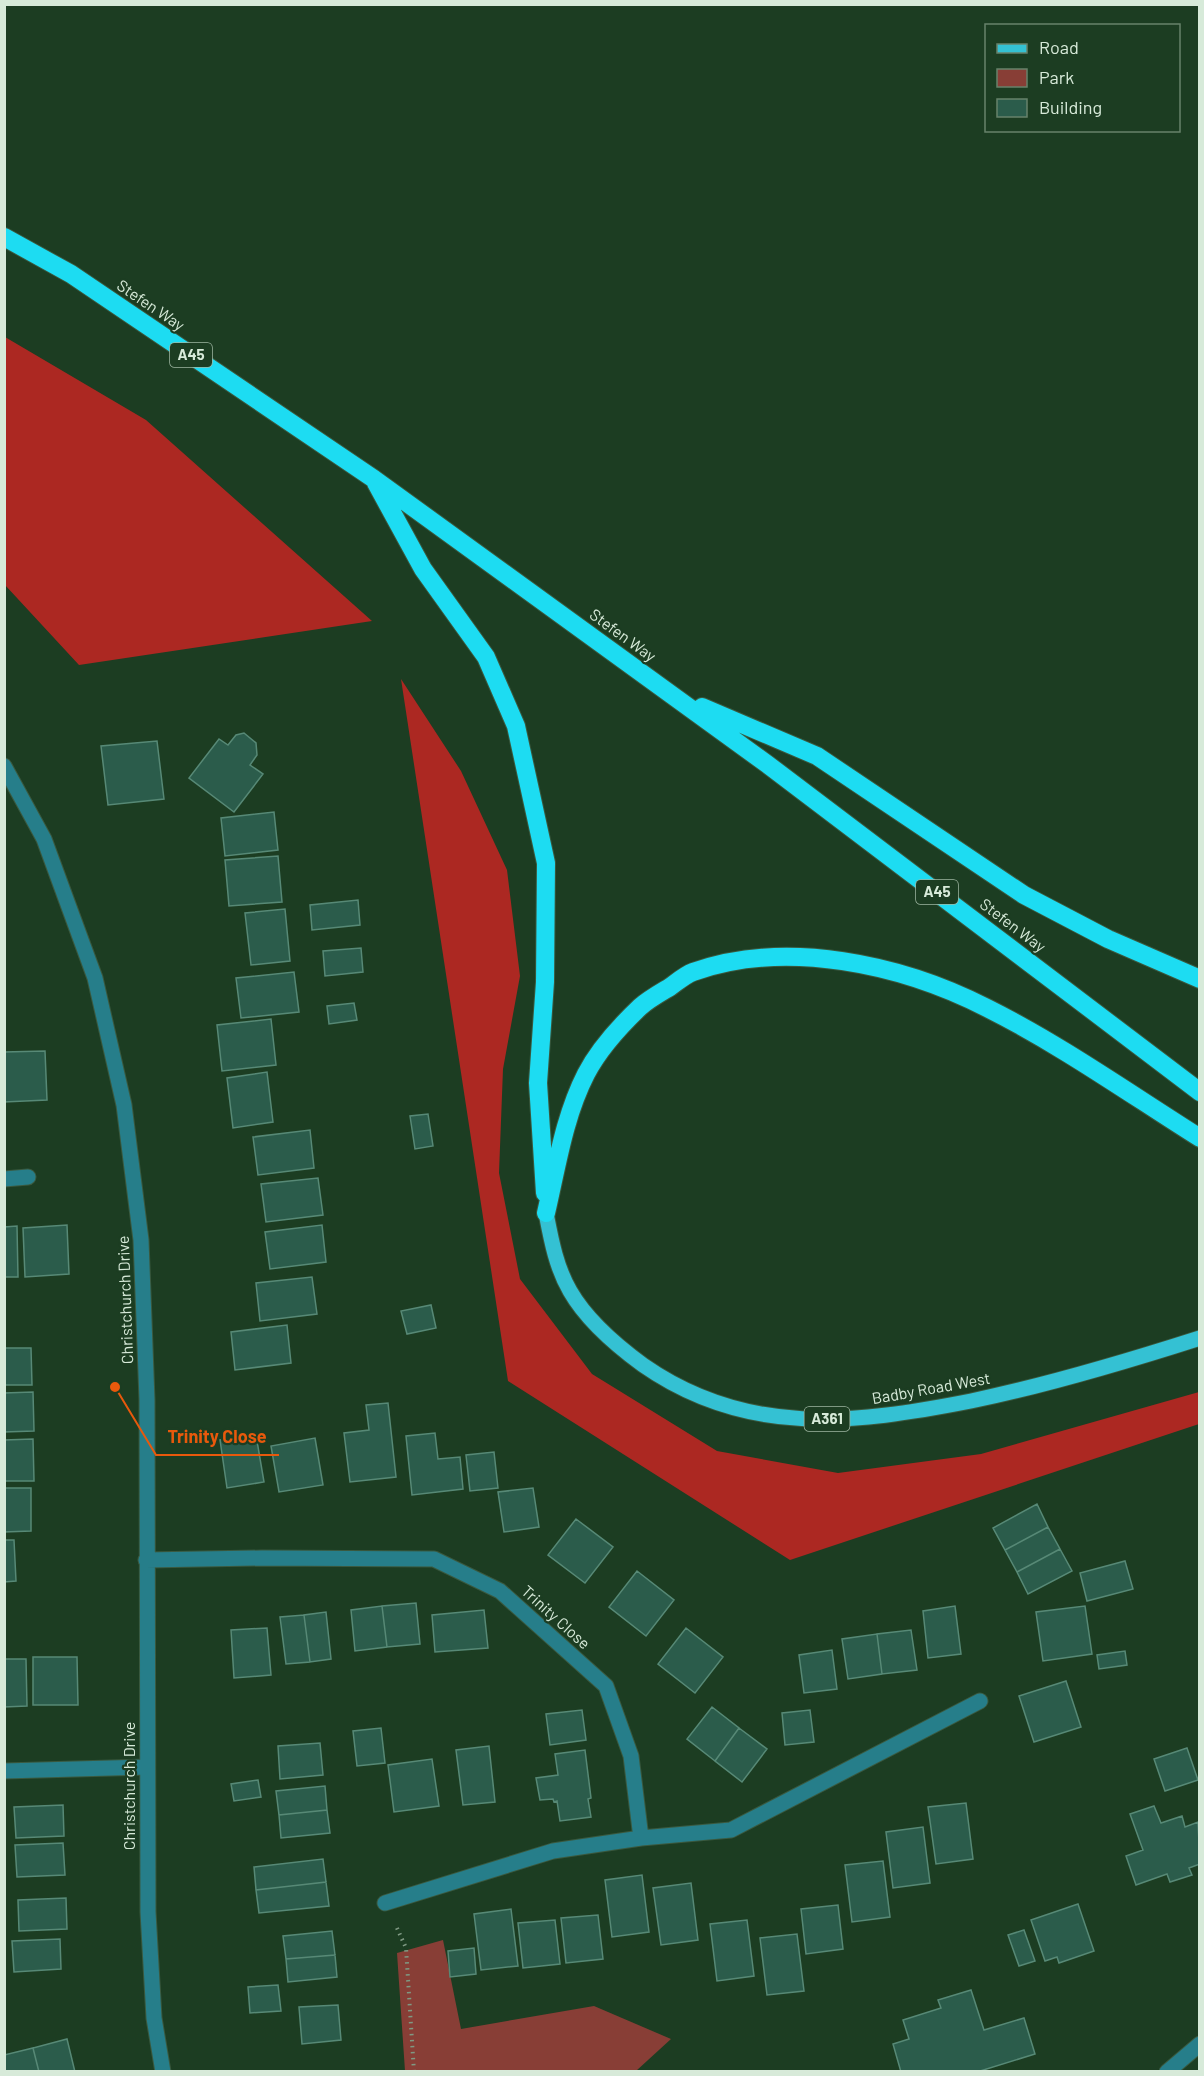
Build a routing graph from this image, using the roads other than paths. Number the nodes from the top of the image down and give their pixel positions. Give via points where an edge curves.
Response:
1 (4, 237) edge
2 (374, 479) junction
3 (673, 694) junction
4 (4, 766) edge
5 (1200, 979) edge
6 (1200, 1092) edge
7 (1200, 1138) edge
8 (28, 1177) dead end
9 (4, 1179) edge
10 (546, 1213) junction
11 (1200, 1338) edge
12 (146, 1560) junction
13 (980, 1701) dead end
14 (147, 1767) junction
15 (4, 1771) edge
16 (641, 1838) junction
17 (385, 1903) road end
18 (1200, 2044) edge
19 (163, 2072) edge
20 (1167, 2072) edge

1 - 2 highway, Stefen Way / A45 via 71,274
2 - 3 highway, Stefen Way / A45
2 - 10 highway via 423,569 486,657 516,726 546,863 545,982 538,1083
3 - 5 highway via 817,756 1024,895 1108,939
3 - 6 highway, Stefen Way / A45
4 - 12 street, Christchurch Drive via 44,839 95,978 124,1105 141,1240 147,1400
7 - 10 highway via 986,1007 914,978 835,960 784,957 734,961 691,973 641,1006 613,1036 587,1073 569,1115
8 - 9 street
10 - 11 main road, Badby Road West / A361 via 553,1251 570,1291 596,1325 665,1380 707,1400 756,1413 850,1420 908,1413 1018,1391
12 - 14 street, Christchurch Drive
12 - 16 street, Trinity Close via 434,1559 500,1591 606,1686 631,1756
13 - 16 street via 731,1830
14 - 15 street
14 - 19 street, Christchurch Drive via 148,1912 154,2018
16 - 17 street via 553,1851
18 - 20 street

